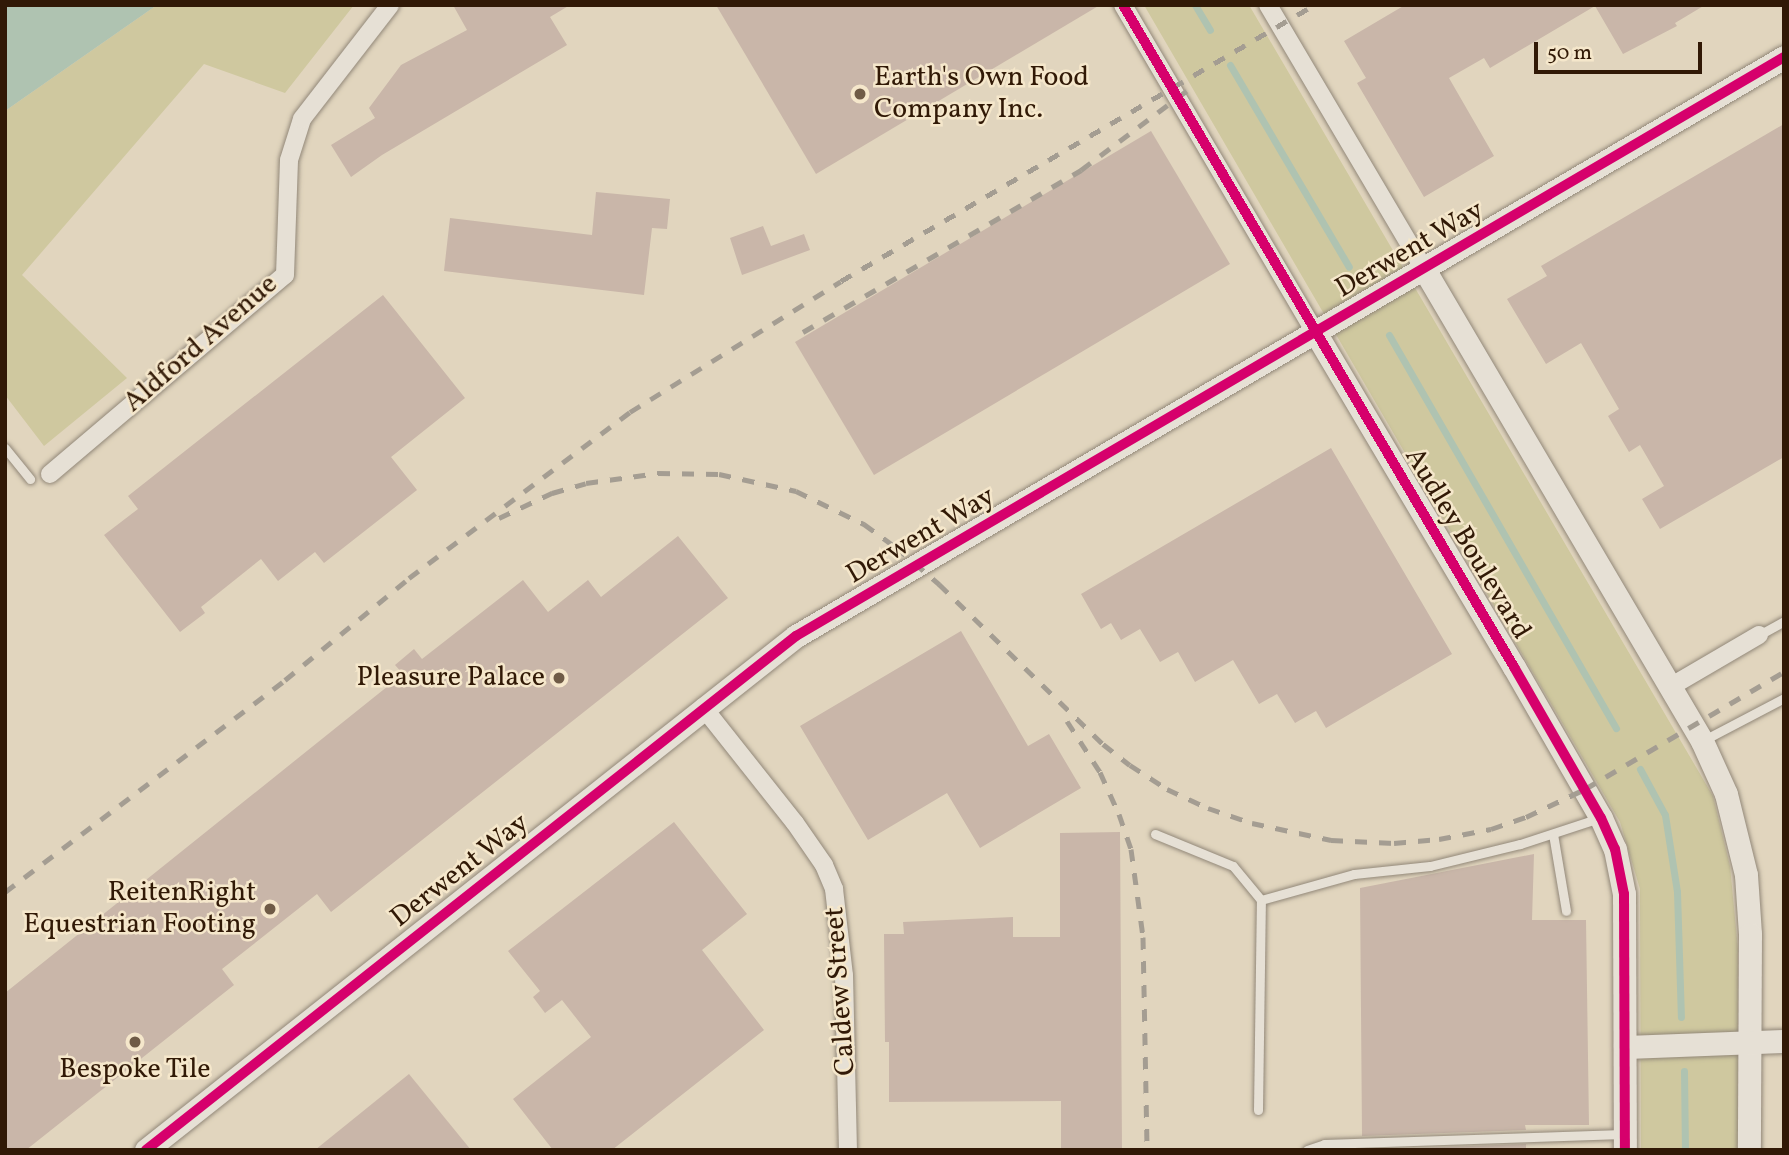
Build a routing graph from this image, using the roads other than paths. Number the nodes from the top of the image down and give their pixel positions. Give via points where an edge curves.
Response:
1 (390, 5) edge
2 (1123, 5) edge
3 (1268, 5) edge
4 (1784, 57) edge
5 (1423, 269) junction
6 (1315, 332) junction
7 (5, 448) edge
8 (50, 474) dead end
9 (30, 479) dead end
10 (1784, 621) edge
11 (1759, 635) joint
12 (1670, 687) junction
13 (1784, 698) edge
14 (703, 707) junction
15 (1702, 741) junction
16 (1601, 818) junction
17 (1155, 834) dead end
18 (1553, 834) junction
19 (1261, 900) junction
20 (1566, 911) dead end
21 (1784, 1041) edge
22 (1749, 1044) junction
23 (1625, 1047) junction
24 (1258, 1110) dead end
25 (1625, 1142) edge
26 (146, 1150) edge
27 (848, 1150) edge
28 (1307, 1150) edge
29 (1749, 1150) edge

1 - 8 street, Aldford Avenue via 302,119 289,160 285,275
2 - 6 street, Audley Boulevard
3 - 5 street
4 - 5 street, Derwent Way
5 - 6 street, Derwent Way
5 - 12 street
6 - 14 street, Derwent Way via 796,636
6 - 16 street, Audley Boulevard
7 - 9 lane
10 - 11 lane
11 - 12 street
12 - 15 street
13 - 15 lane
14 - 26 street, Derwent Way
14 - 27 street, Caldew Street via 795,823 824,865 834,889 844,975
15 - 22 street via 1726,794 1746,875
16 - 18 lane
16 - 23 street, Audley Boulevard via 1615,849 1624,894
17 - 19 lane via 1233,866
18 - 19 lane via 1430,866 1354,874
18 - 20 lane
19 - 24 lane
21 - 22 street
22 - 23 street
22 - 29 street
23 - 25 street, Audley Boulevard
25 - 28 lane via 1324,1144

